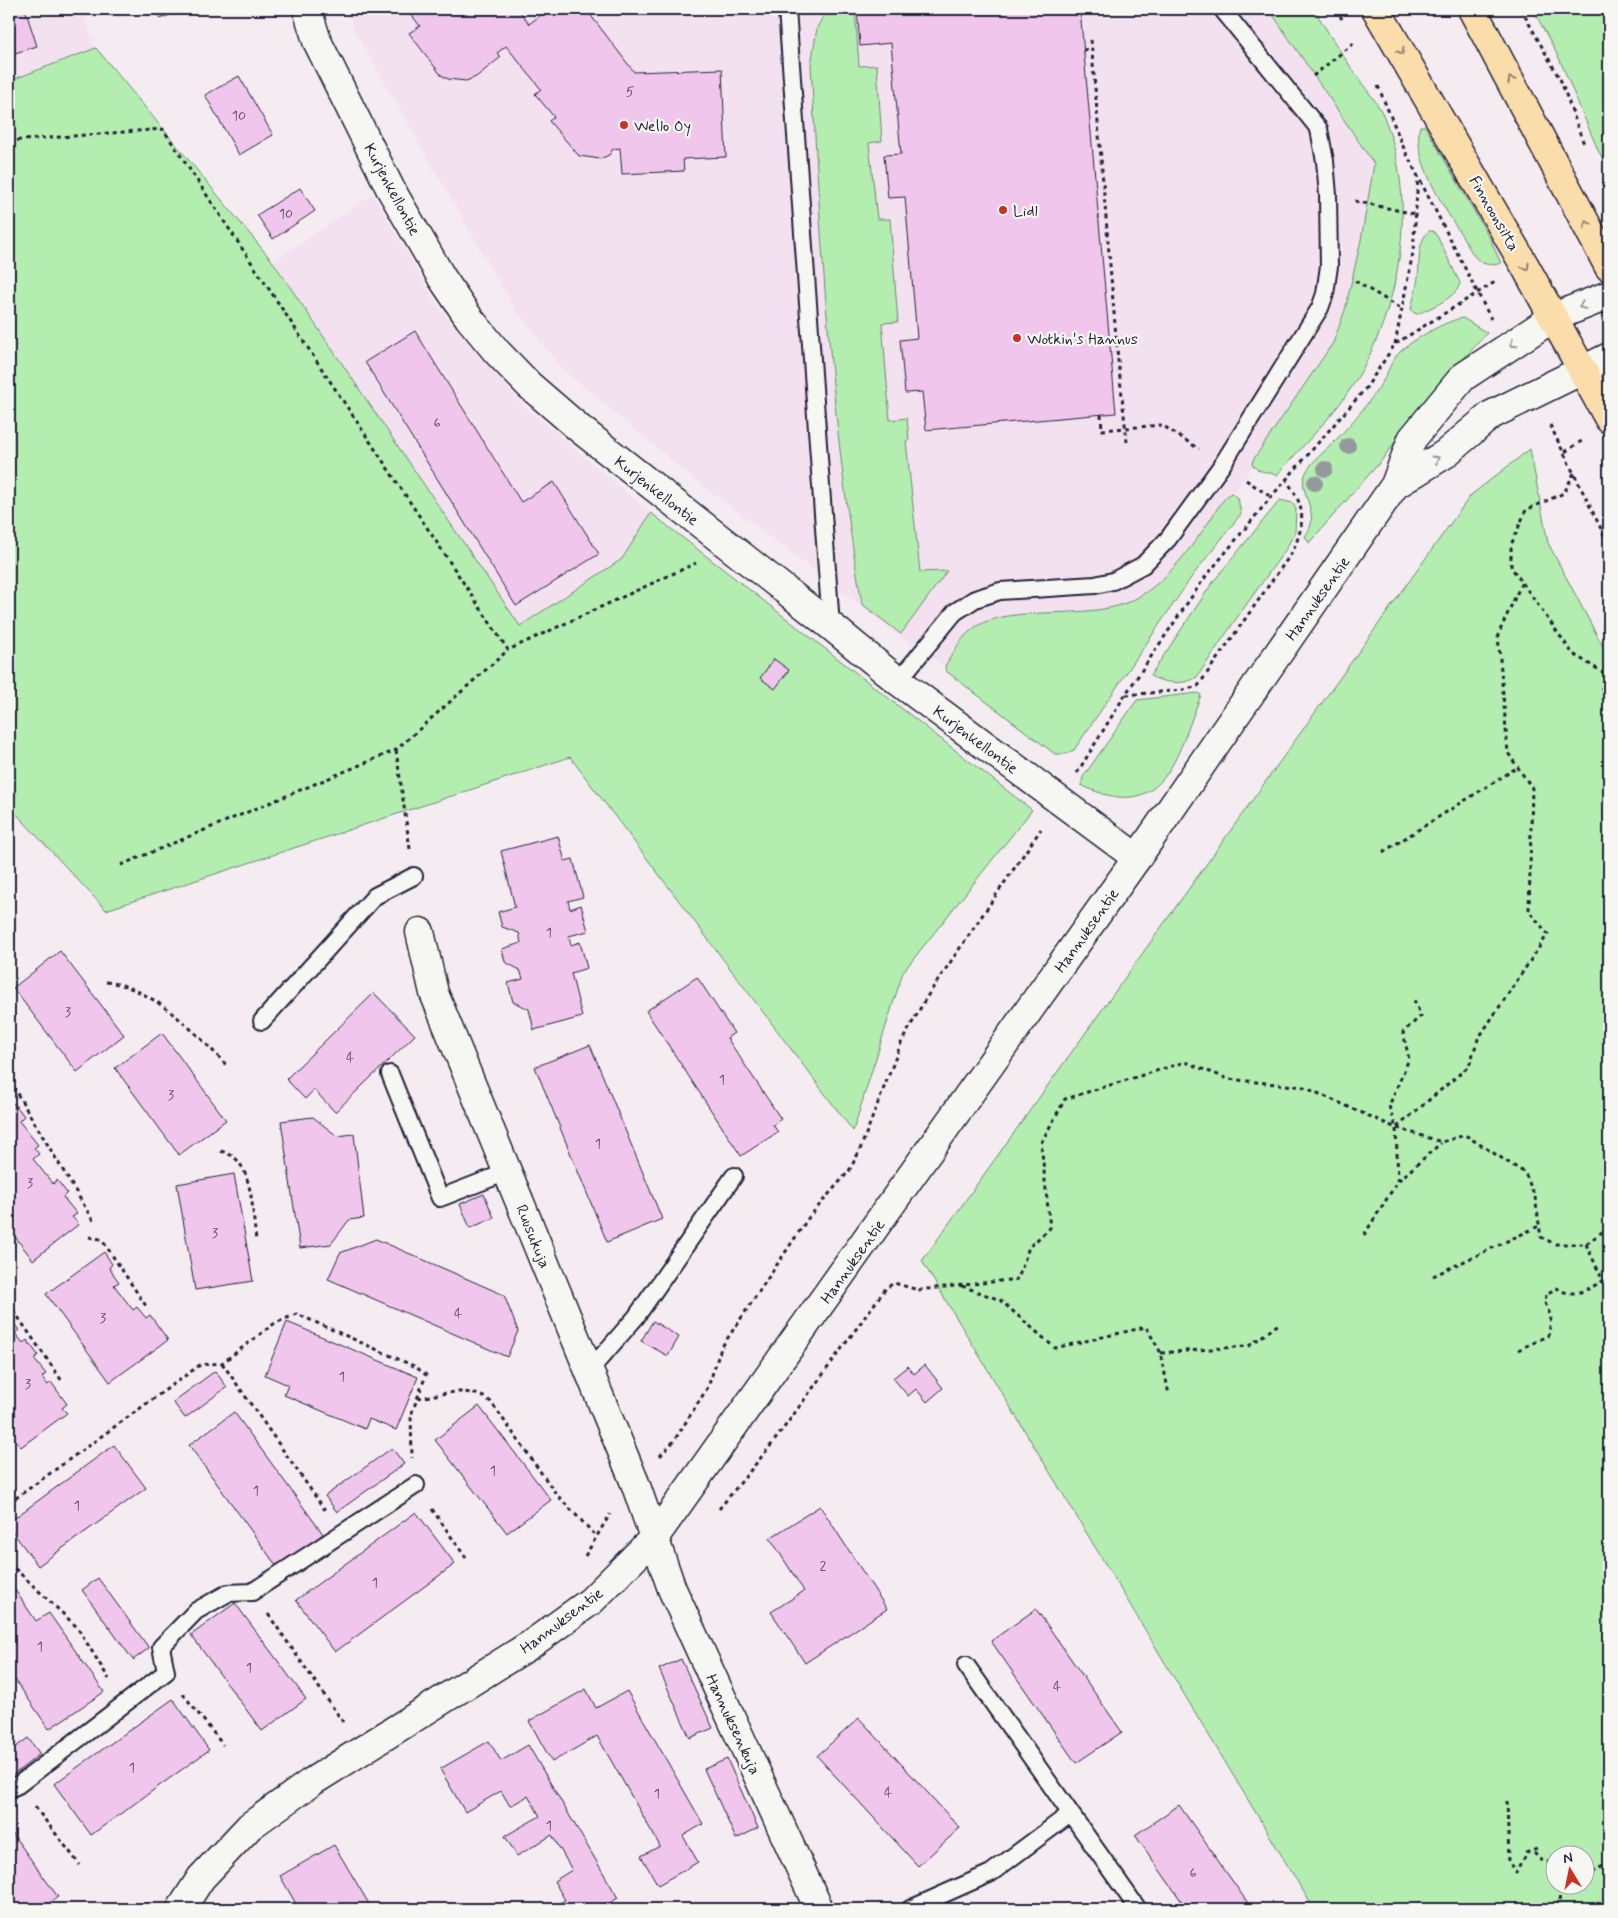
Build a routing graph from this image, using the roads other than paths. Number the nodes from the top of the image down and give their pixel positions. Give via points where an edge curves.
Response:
1 (307, 9) edge
2 (787, 9) edge
3 (1222, 9) edge
4 (1376, 9) edge
5 (1472, 9) edge
6 (1609, 267) edge
7 (1609, 294) edge
8 (1554, 317) junction
9 (1609, 357) edge
10 (1582, 369) junction
11 (1609, 419) edge
12 (1395, 485) junction
13 (831, 626) junction
14 (898, 681) junction
15 (1137, 858) junction
16 (414, 876) road end
17 (420, 932) dead end
18 (262, 1021) dead end
19 (390, 1074) dead end
20 (507, 1172) junction
21 (734, 1176) dead end
22 (589, 1371) junction
23 (416, 1486) road end
24 (654, 1538) junction
25 (966, 1665) dead end
26 (13, 1787) edge
27 (1070, 1814) junction
28 (181, 1909) edge
29 (819, 1909) edge
30 (910, 1909) edge
31 (1138, 1909) edge

1 - 13 street, Kurjenkellontie via 317,41 390,188 442,278 497,352 580,429
2 - 13 lane
3 - 14 lane via 1319,129 1328,195 1329,266 1325,294 1314,320 1222,464 1168,539 1142,565 1095,585 1000,591 976,599 954,612
4 -> 8 main road, Finnoonsilta
6 -> 5 main road
7 -> 8 street, Hannuksentie
8 - 10 main road, Finnoonsilta
8 -> 12 street, Hannuksentie via 1463,377 1412,440
9 - 10 street, Hannuksentie
10 - 11 main road, Finnoonsilta
12 -> 10 street, Hannuksentie via 1445,454 1491,414
12 - 15 street, Hannuksentie
13 - 14 street, Kurjenkellontie
14 - 15 street, Kurjenkellontie
15 - 24 street, Hannuksentie
16 - 18 lane via 375,896
17 - 20 street, Ruusukuja via 434,993
19 - 20 lane via 440,1198
20 - 22 street, Ruusukuja
21 - 22 lane via 636,1317
22 - 24 street, Ruusukuja
23 - 26 lane via 252,1592 228,1593 196,1611 161,1647 166,1672
24 - 28 street, Hannuksentie via 591,1601 530,1645 310,1783 250,1826 201,1878
24 - 29 street, Hannuksenkuja via 672,1589
25 - 27 lane
27 - 30 lane via 991,1873
27 - 31 lane

